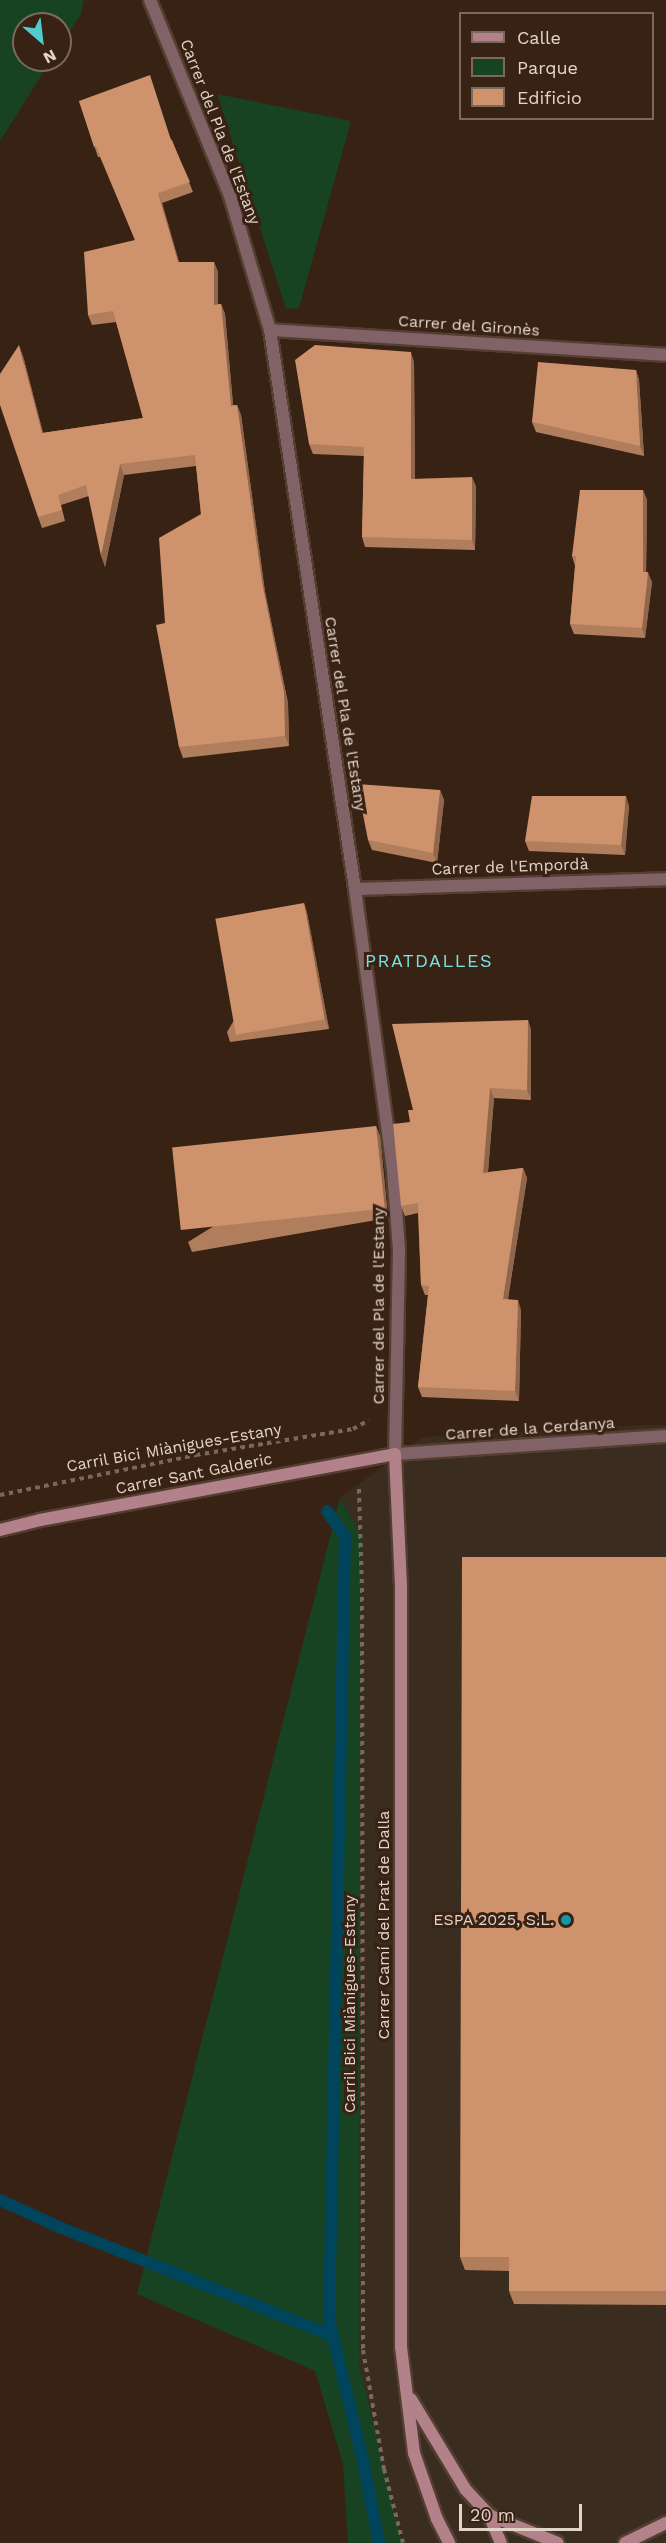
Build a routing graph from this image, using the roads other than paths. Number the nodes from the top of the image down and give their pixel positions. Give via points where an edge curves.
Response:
1 (150, 0) edge
2 (270, 330) junction
3 (666, 355) edge
4 (666, 879) edge
5 (355, 889) junction
6 (666, 1436) edge
7 (396, 1454) junction
8 (0, 1530) edge
9 (408, 2395) junction
10 (489, 2515) junction
11 (666, 2523) edge
12 (449, 2543) edge
13 (501, 2543) edge
14 (558, 2543) edge
15 (625, 2543) edge

1 - 2 street, Carrer del Pla de l'Estany via 230,196
2 - 3 street, Carrer del Gironès
2 - 5 street, Carrer del Pla de l'Estany
4 - 5 street, Carrer de l'Empordà
5 - 7 street, Carrer del Pla de l'Estany via 393,1170 399,1250
6 - 7 street, Carrer de la Cerdanya
7 - 8 street, Carrer Sant Galderic
7 - 9 street, Carrer Camí del Prat de Dalla via 401,1587 401,2348
9 - 10 street via 466,2490
9 - 12 street, Carrer Camí del Prat de Dalla via 414,2453 436,2519
10 - 13 street
10 - 14 street
11 - 15 street

